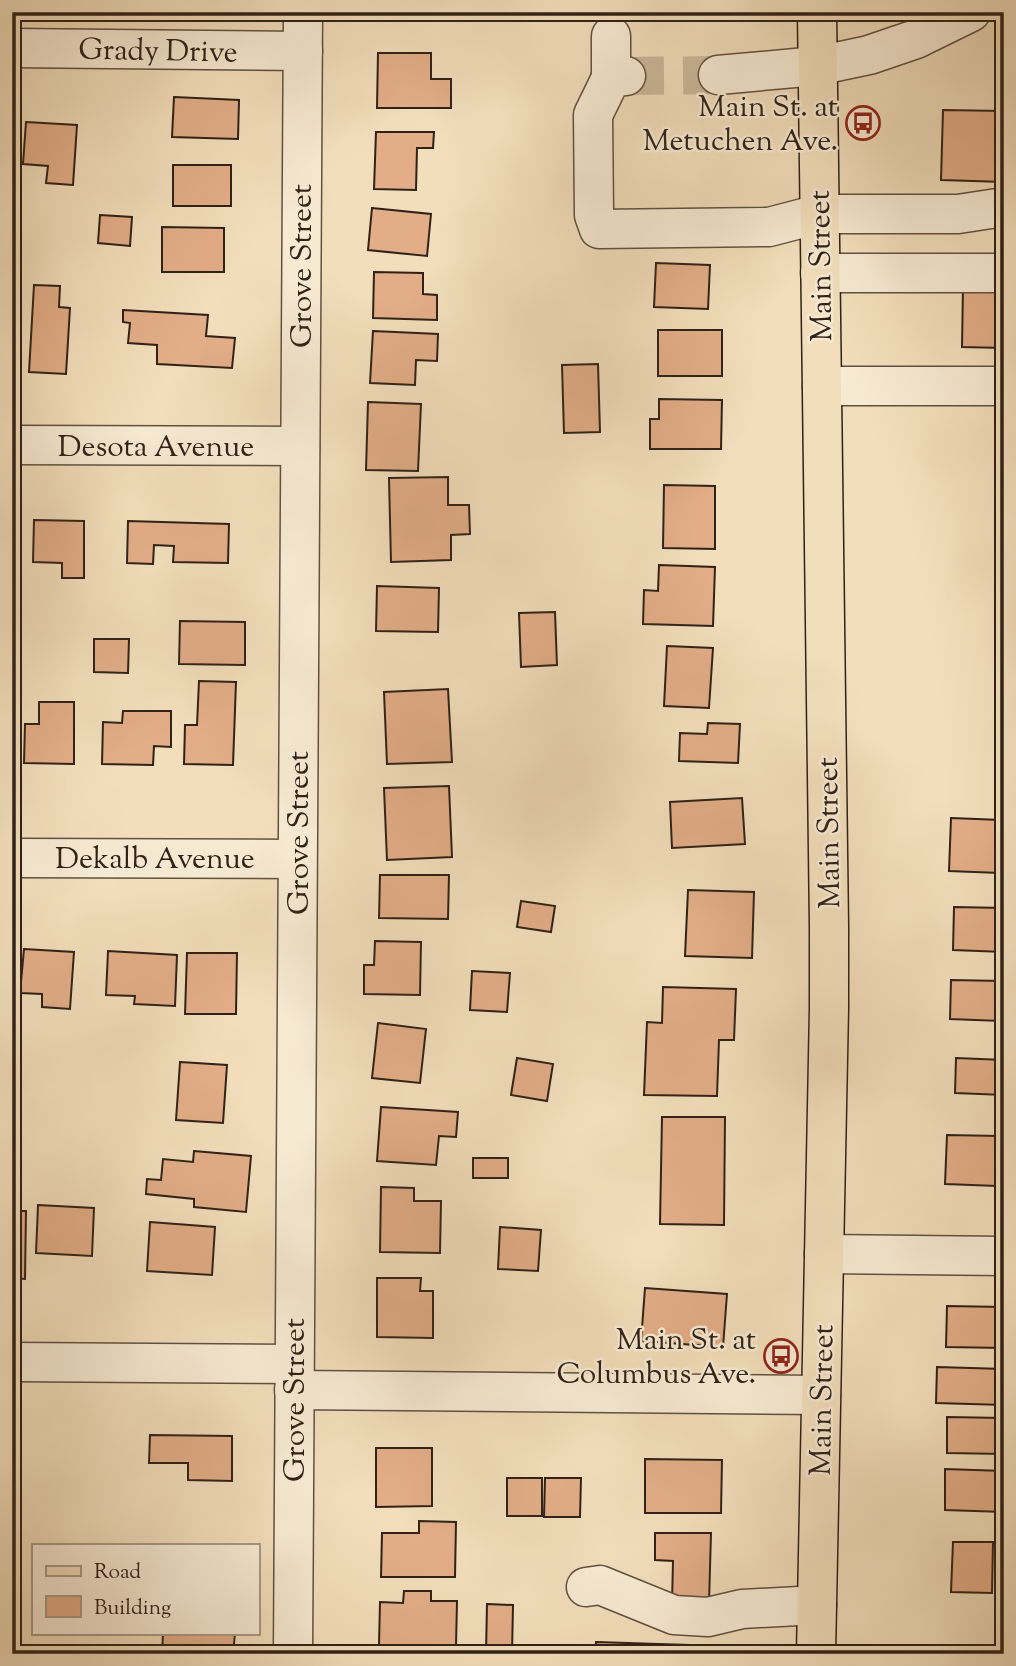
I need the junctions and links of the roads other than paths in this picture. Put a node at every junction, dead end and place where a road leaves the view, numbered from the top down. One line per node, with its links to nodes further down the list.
1 (303, 12): 6 (street, Grove Street)
2 (817, 12): 7 (main road, Main Street)
3 (971, 12): 7 (street)
4 (611, 36): 10 (street)
5 (12, 48): 6 (street, Grady Drive)
6 (303, 51): 16 (street, Grove Street)
7 (817, 66): 8 (street); 10 (main road, Main Street)
8 (718, 75)
9 (1004, 207): 10 (street)
10 (819, 214): 11 (main road, Main Street)
11 (820, 273): 12 (street); 13 (main road, Main Street)
12 (1004, 273)
13 (822, 386): 14 (street); 19 (main road, Main Street)
14 (1004, 386)
15 (12, 445): 16 (street, Desota Avenue)
16 (300, 446): 18 (street, Grove Street)
17 (12, 858): 18 (street, Dekalb Avenue)
18 (297, 859): 22 (street, Grove Street)
19 (824, 1254): 20 (street); 23 (main road, Main Street)
20 (1004, 1255)
21 (12, 1362): 22 (street)
22 (294, 1377): 23 (street); 26 (street, Grove Street)
23 (821, 1395): 25 (main road, Main Street)
24 (586, 1587): 25 (street)
25 (817, 1605): 27 (main road, Main Street)
26 (293, 1654)
27 (816, 1654)

